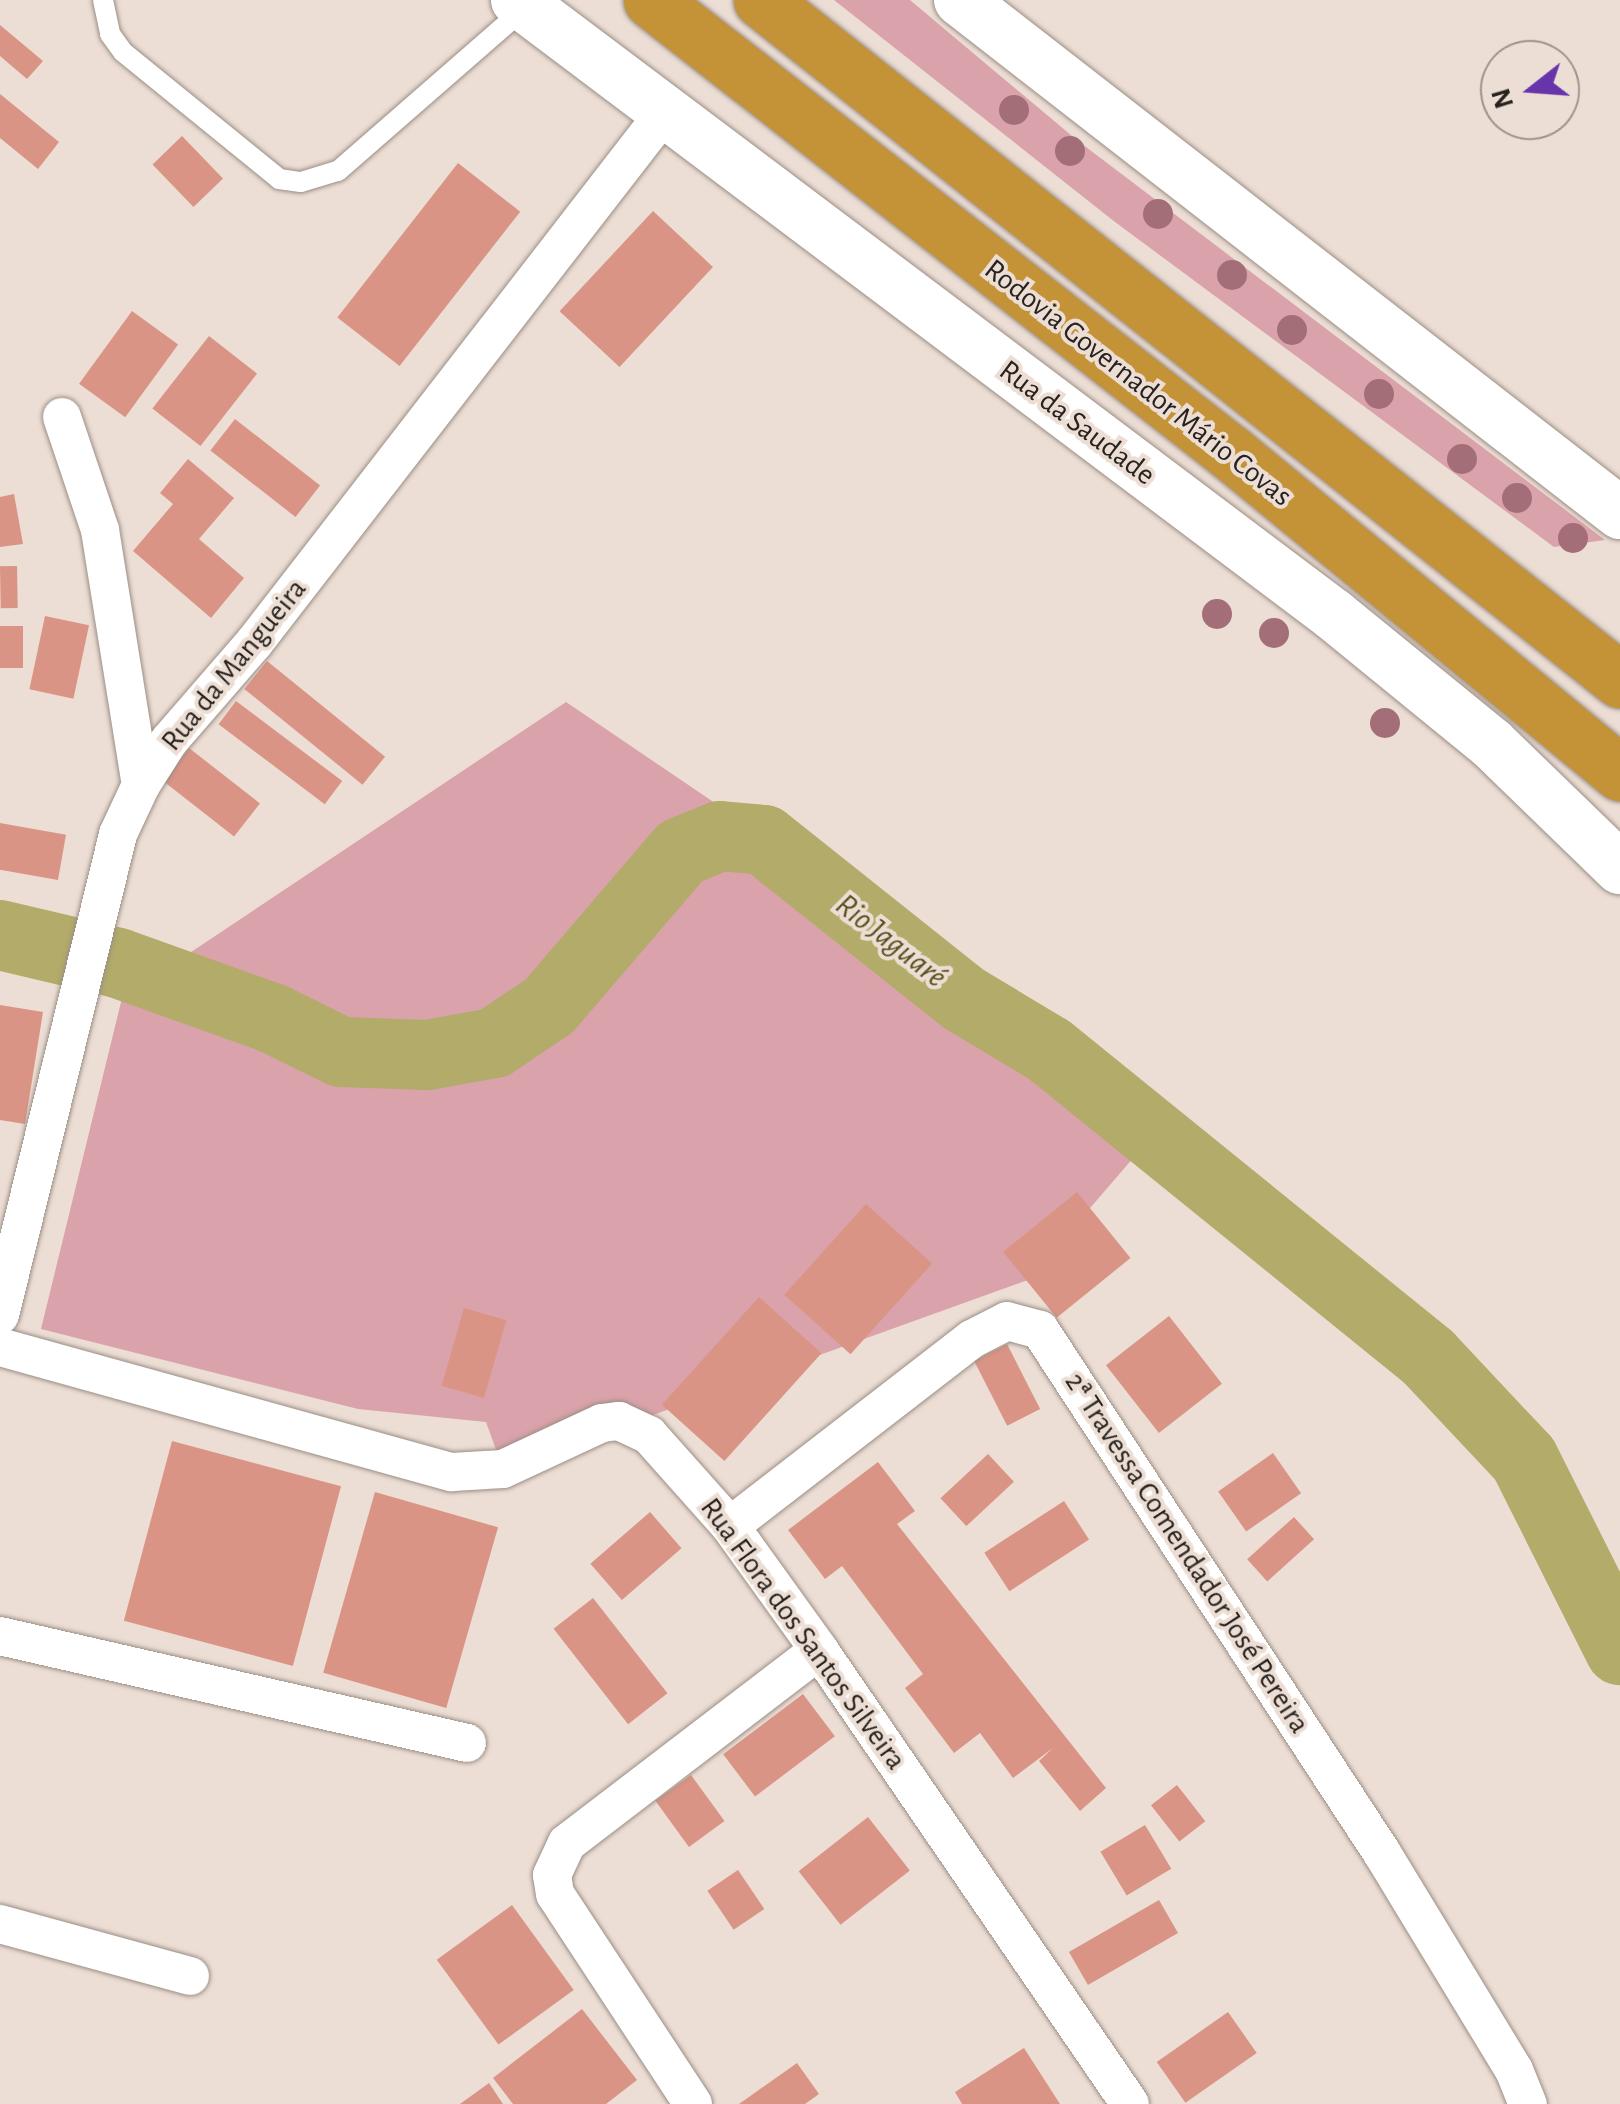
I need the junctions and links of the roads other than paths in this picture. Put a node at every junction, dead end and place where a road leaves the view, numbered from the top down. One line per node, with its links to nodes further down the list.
1 (103, 0): 5 (lane)
2 (650, 0): 10 (highway, Rodovia Governador Mário Covas)
3 (761, 0): 9 (highway)
4 (960, 0): 8 (street)
5 (521, 4): 6 (street, Rua da Saudade)
6 (665, 112): 11 (street, Rua da Mangueira); 12 (street, Rua da Saudade)
7 (62, 417): 11 (street)
8 (1620, 512)
9 (1620, 680)
10 (1620, 773)
11 (141, 786): 13 (street, Rua da Mangueira)
12 (1620, 868)
13 (0, 1315)
14 (0, 1347): 15 (street, Rua Flora dos Santos Silveira)
15 (730, 1526): 17 (street, Rua Flora dos Santos Silveira); 23 (street, 2ª Travessa Comendador José Pereira)
16 (0, 1636): 18 (street)
17 (819, 1650): 21 (street); 22 (street, Rua Flora dos Santos Silveira)
18 (467, 1742)
19 (0, 1924): 20 (street)
20 (190, 1976)
21 (694, 2104)
22 (1130, 2104)
23 (1528, 2104)

